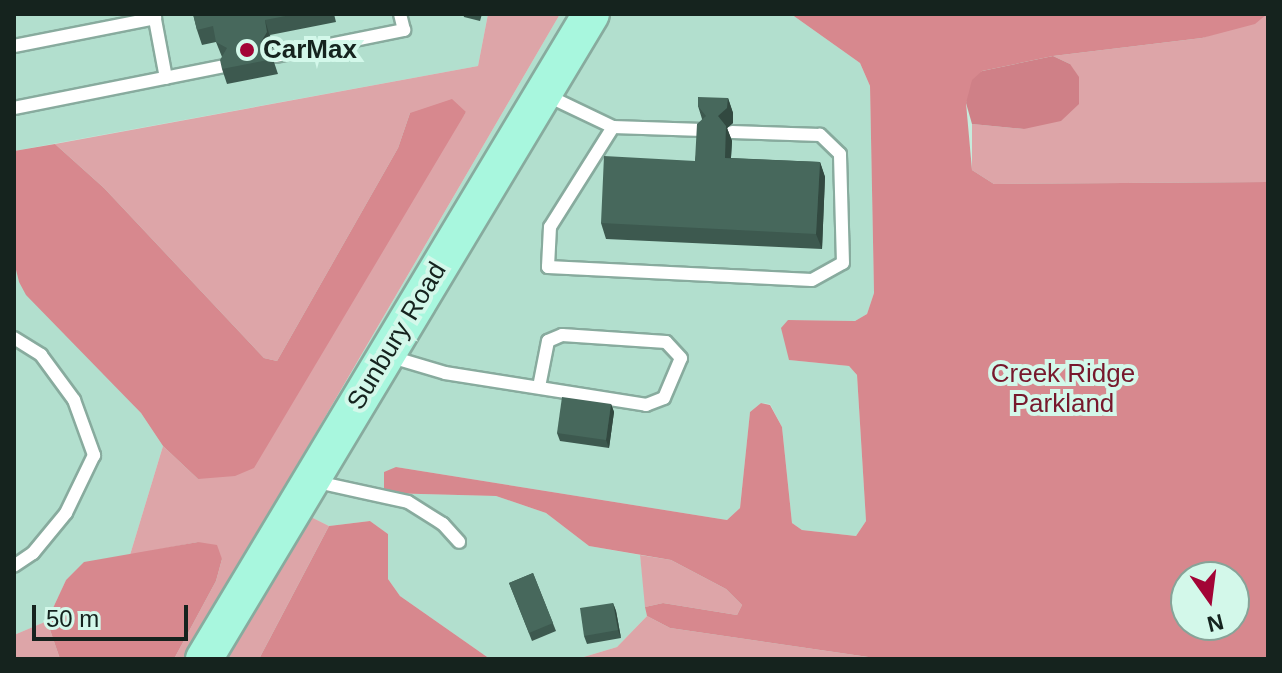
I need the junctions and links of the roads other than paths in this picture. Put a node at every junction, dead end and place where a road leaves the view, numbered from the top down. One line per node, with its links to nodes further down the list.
1 (400, 14): 5 (lane)
2 (591, 14): 8 (main road, Sunbury Road)
3 (155, 16): 4 (lane); 7 (lane)
4 (14, 46)
5 (275, 56)
6 (224, 66): 7 (lane)
7 (166, 78): 9 (lane)
8 (546, 95): 10 (lane); 14 (main road, Sunbury Road)
9 (14, 108)
10 (613, 127): 11 (lane); 12 (lane)
11 (703, 130)
12 (732, 132)
13 (14, 338): 18 (lane)
14 (385, 355): 15 (lane); 16 (main road, Sunbury Road)
15 (539, 387): 15 (lane)
16 (310, 480): 17 (lane); 19 (main road, Sunbury Road)
17 (459, 542)
18 (14, 566)
19 (204, 659)

